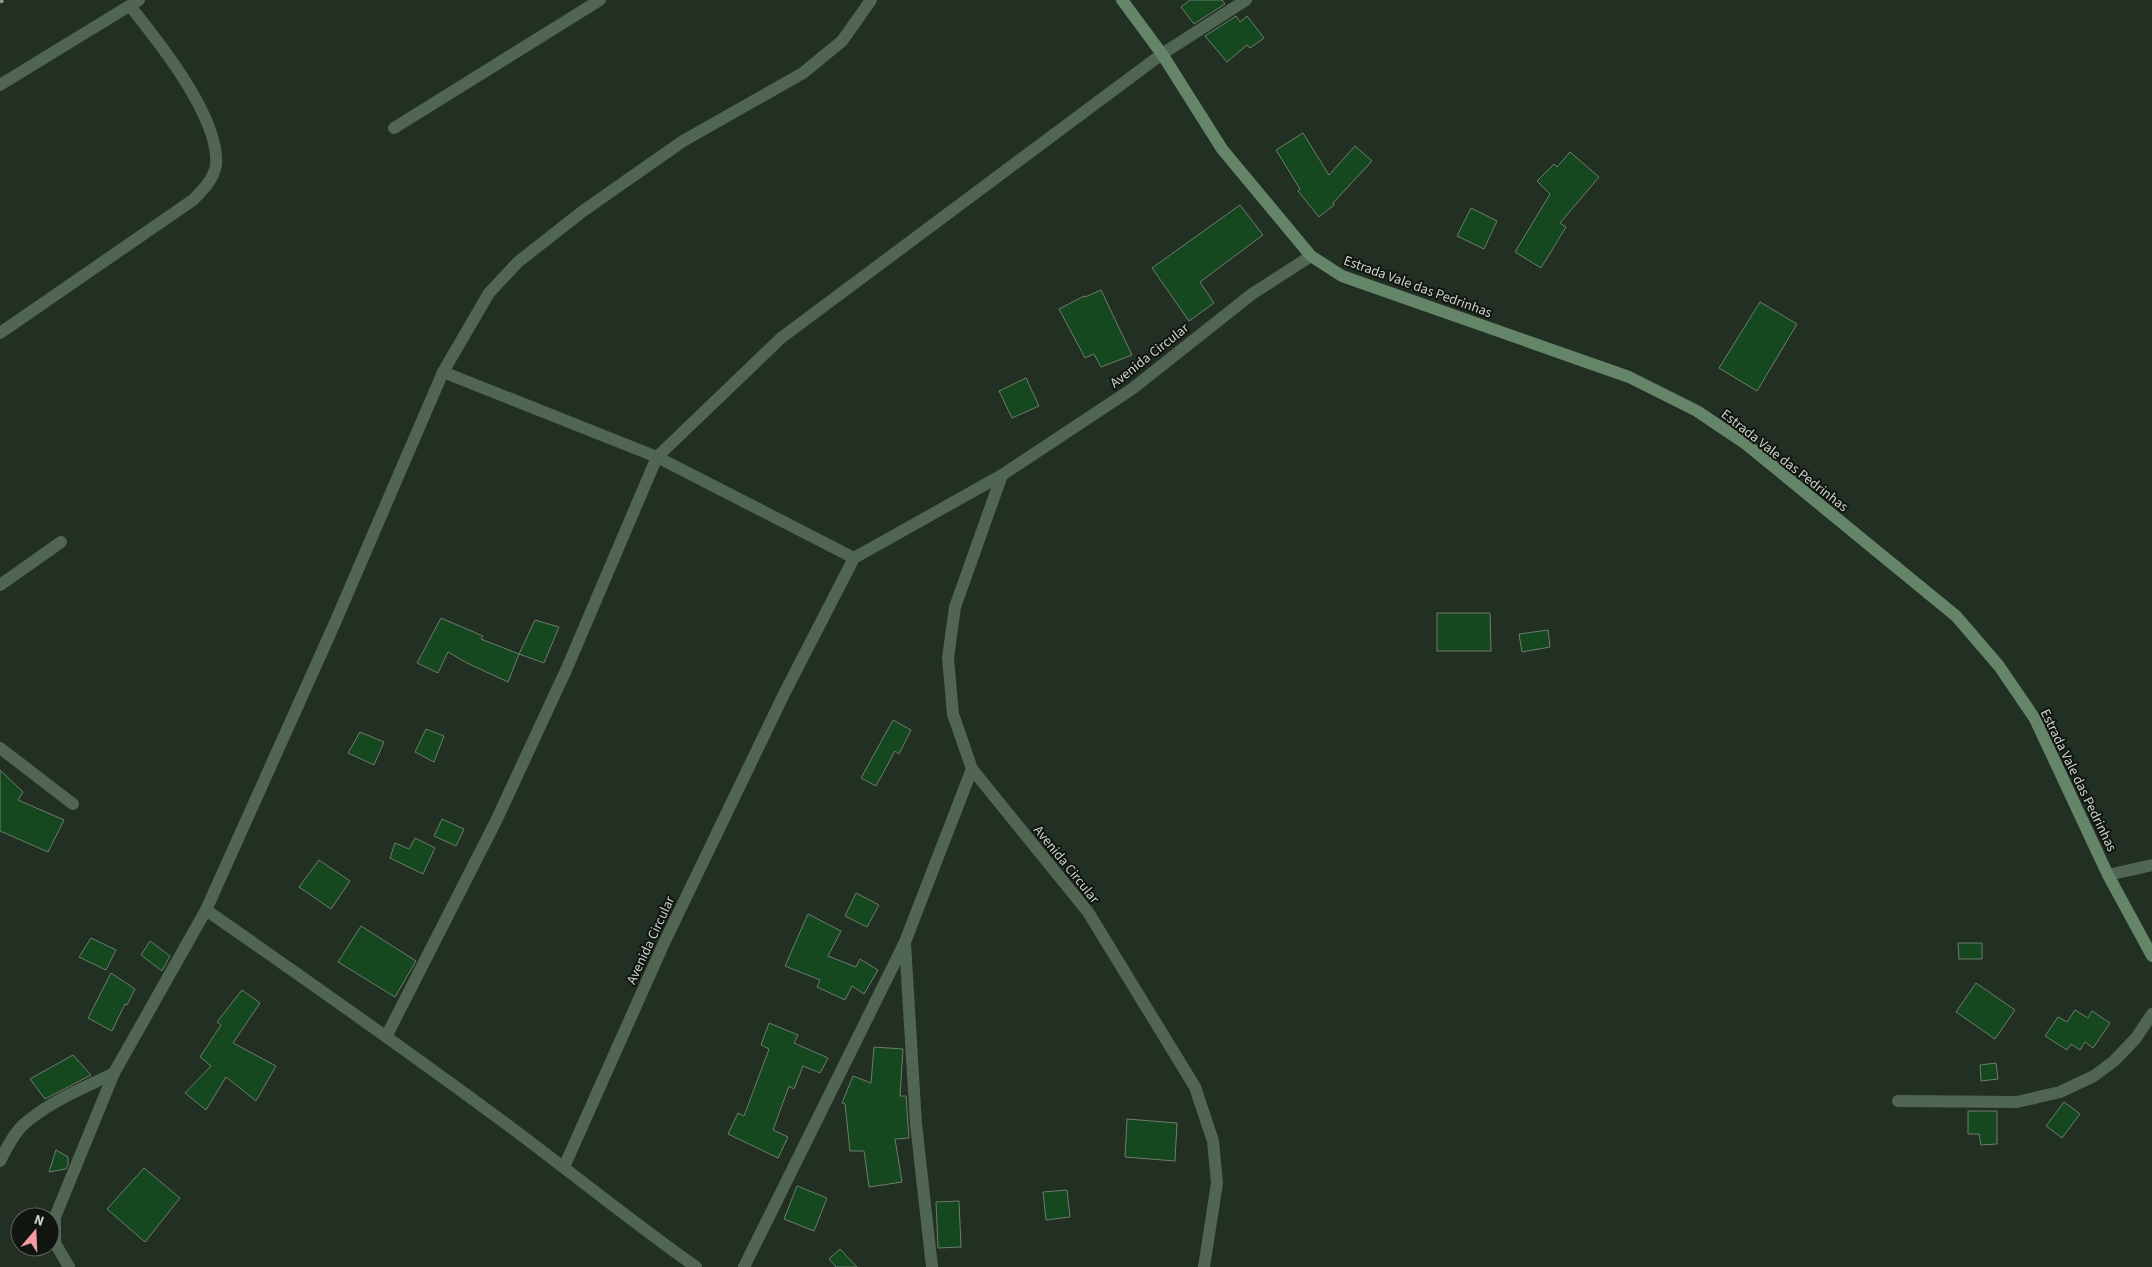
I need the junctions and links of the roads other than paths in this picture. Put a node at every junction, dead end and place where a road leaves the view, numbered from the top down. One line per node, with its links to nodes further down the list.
1 (600, 0): 8 (street)
2 (872, 0): 11 (street)
3 (1122, 0): 6 (main road, Estrada Vale das Pedrinhas)
4 (1246, 0): 6 (street)
5 (135, 3): 7 (street); 10 (street)
6 (1162, 54): 9 (main road, Estrada Vale das Pedrinhas); 12 (street)
7 (0, 85)
8 (394, 128)
9 (1311, 256): 13 (street, Avenida Circular); 21 (main road, Estrada Vale das Pedrinhas)
10 (0, 333)
11 (443, 372): 12 (street); 22 (street)
12 (657, 457): 15 (street); 26 (street)
13 (1002, 475): 15 (street, Avenida Circular); 18 (street, Avenida Circular)
14 (61, 542): 16 (street)
15 (854, 558): 30 (street, Avenida Circular)
16 (0, 586)
17 (0, 748): 19 (street)
18 (972, 769): 23 (street); 35 (street, Avenida Circular)
19 (73, 804)
20 (2152, 865): 21 (street)
21 (2108, 875): 24 (main road, Estrada Vale das Pedrinhas)
22 (206, 910): 26 (street); 27 (street)
23 (905, 942): 33 (street); 34 (street)
24 (2152, 956)
25 (2152, 1014): 28 (street)
26 (387, 1035): 30 (street)
27 (114, 1073): 29 (street); 31 (street)
28 (1898, 1101)
29 (0, 1161)
30 (564, 1167): 32 (street)
31 (69, 1267)
32 (696, 1267)
33 (744, 1267)
34 (932, 1267)
35 (1204, 1267)

